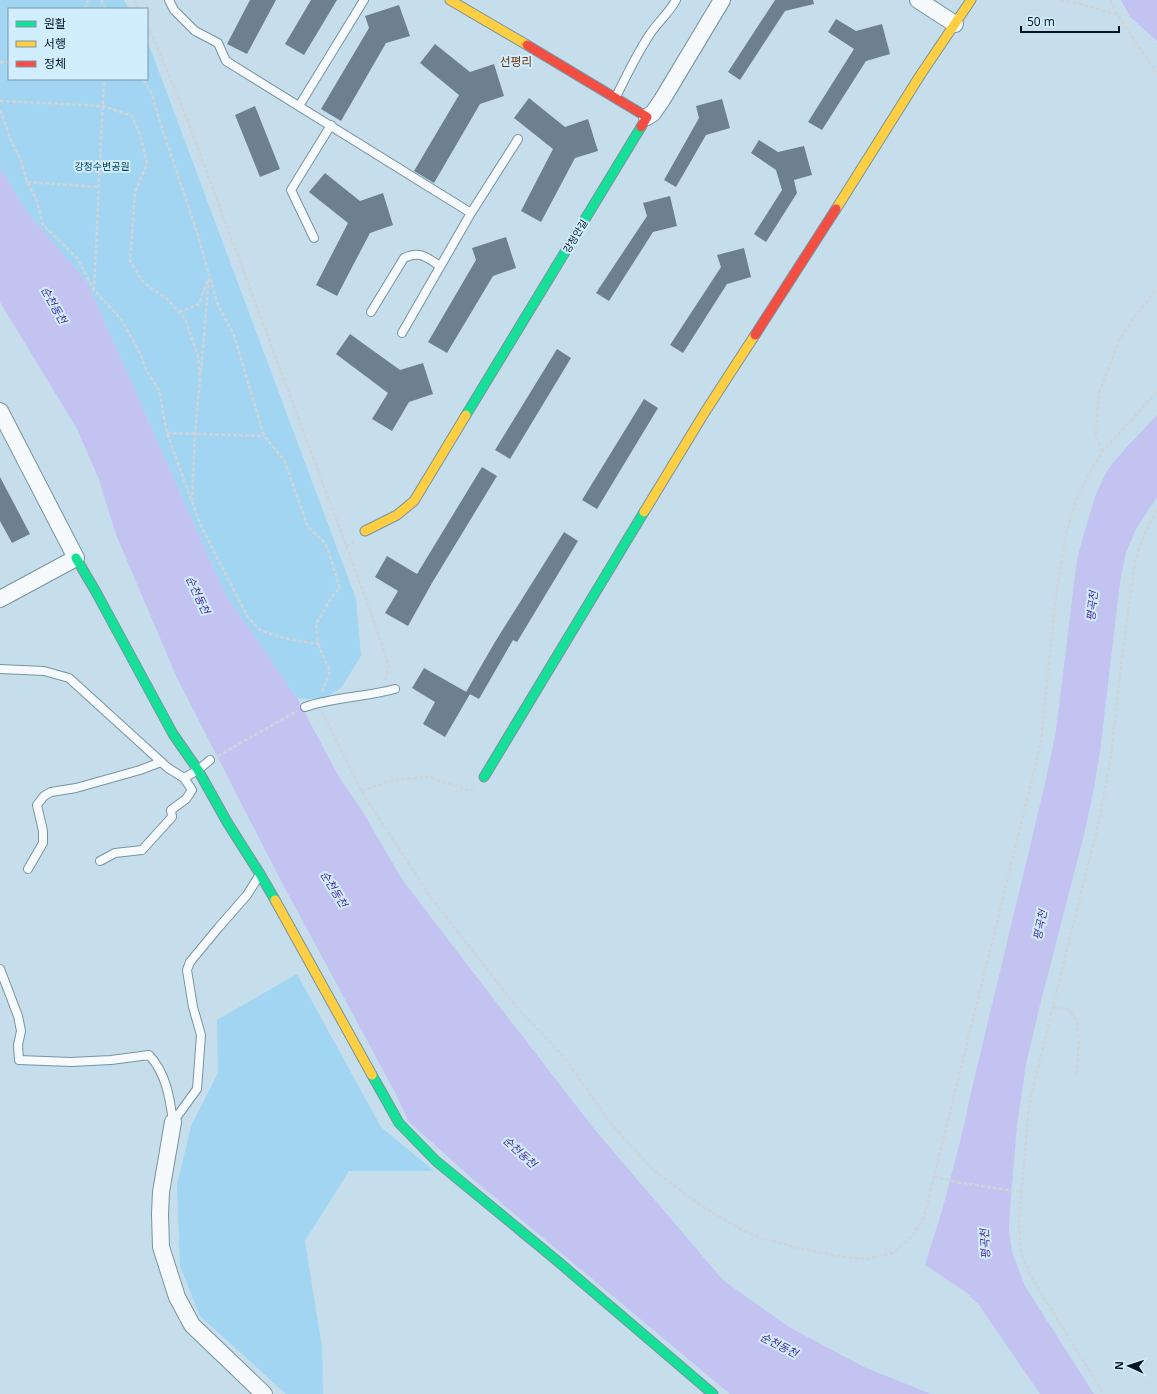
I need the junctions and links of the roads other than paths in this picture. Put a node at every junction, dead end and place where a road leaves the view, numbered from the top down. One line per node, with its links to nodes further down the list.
1 (170, 0): 10 (lane)
2 (364, 0): 10 (lane)
3 (450, 0): 9 (street)
4 (676, 0): 9 (lane)
5 (722, 0): 11 (street)
6 (918, 0): 8 (street)
7 (971, 0): 8 (street)
8 (955, 24): 29 (street)
9 (615, 98): 11 (street)
10 (299, 106): 12 (lane)
11 (647, 117): 20 (street, 강청안길)
12 (330, 126): 14 (lane); 15 (lane)
13 (518, 139): 14 (lane)
14 (471, 213): 16 (lane)
15 (314, 238)
16 (440, 266): 17 (lane); 18 (lane)
17 (371, 312)
18 (402, 333)
19 (2, 421): 21 (street)
20 (365, 530)
21 (76, 558): 22 (street); 28 (street)
22 (0, 599)
23 (0, 669): 27 (lane)
24 (395, 690): 25 (lane)
25 (305, 707)
26 (210, 760): 28 (lane)
27 (161, 762): 30 (lane); 32 (lane)
28 (198, 770): 30 (lane); 33 (street)
29 (484, 777)
30 (184, 778): 31 (lane)
31 (100, 861)
32 (28, 868)
33 (260, 874): 35 (lane); 37 (street)
34 (0, 969): 35 (lane)
35 (173, 1122): 36 (street)
36 (264, 1394)
37 (713, 1394)

